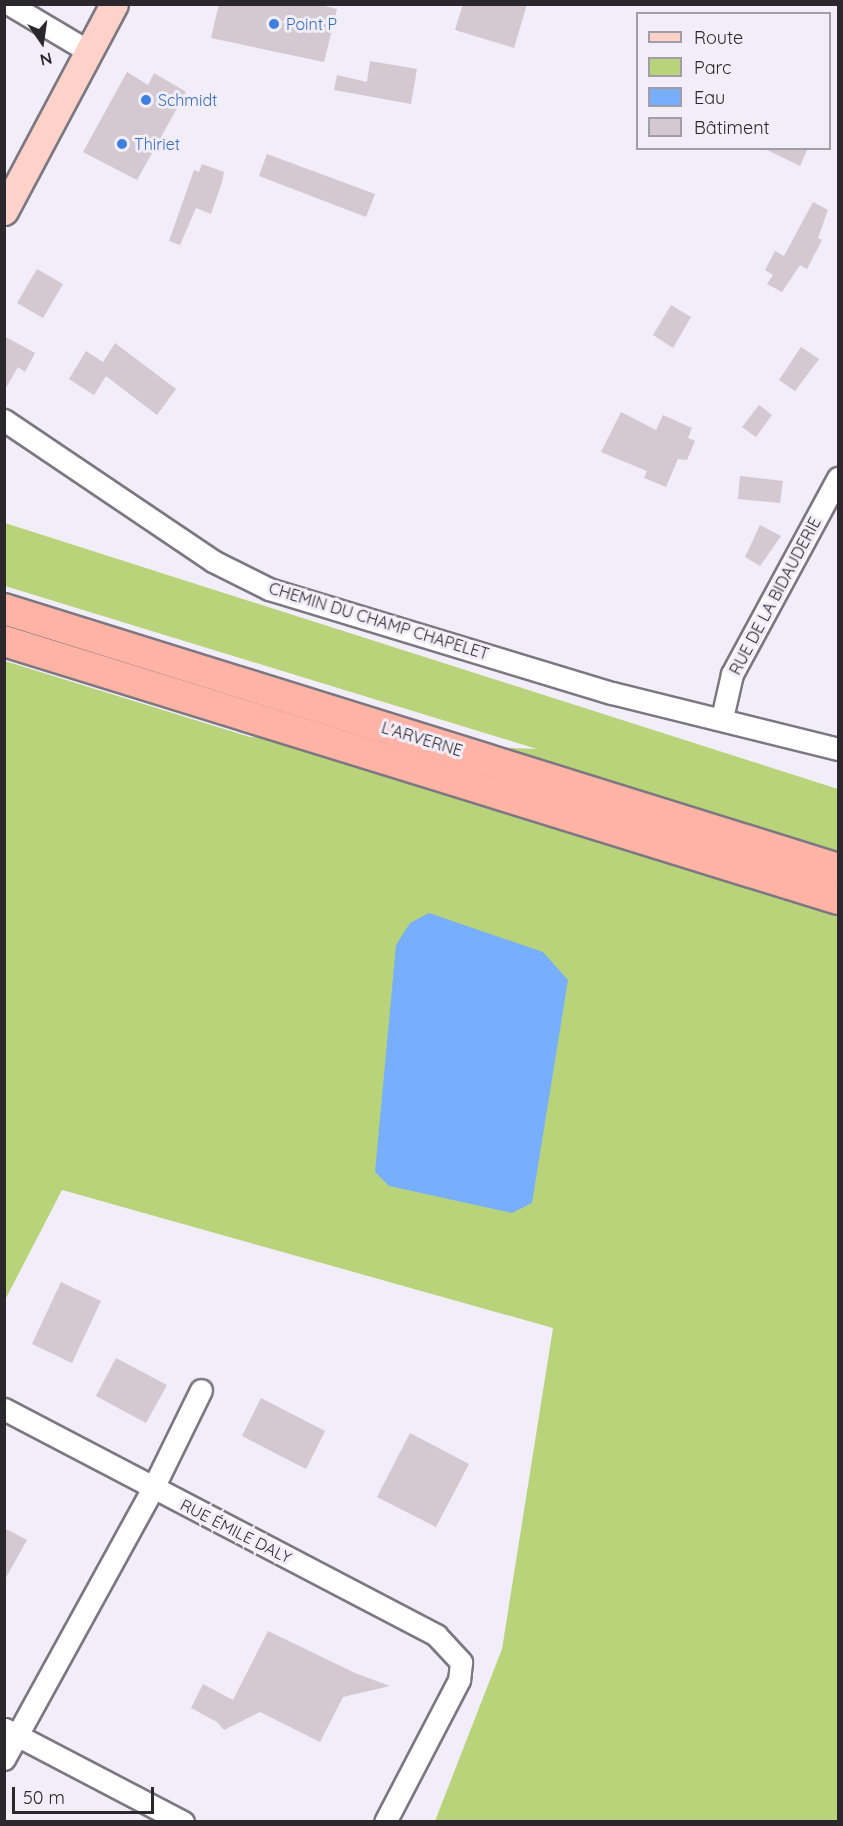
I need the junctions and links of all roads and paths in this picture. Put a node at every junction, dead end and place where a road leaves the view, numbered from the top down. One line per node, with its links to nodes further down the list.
1 (9, 4): 3 (street)
2 (114, 4): 3 (main road)
3 (90, 52): 4 (main road)
4 (4, 211)
5 (4, 420): 9 (street, CHEMIN DU CHAMP CHAPELET)
6 (838, 478): 9 (street, RUE DE LA BIDAUDERIE)
7 (4, 609): 11 (highway, L'ARVERNE)
8 (4, 641): 12 (highway, L'ARVERNE)
9 (722, 718): 10 (street, CHEMIN DU CHAMP CHAPELET)
10 (838, 749)
11 (838, 869)
12 (838, 899)
13 (201, 1390): 15 (street)
14 (4, 1409): 15 (street, RUE ÉMILE DALY)
15 (153, 1488): 16 (street); 19 (street, RUE ÉMILE DALY)
16 (10, 1732): 17 (street); 18 (street)
17 (4, 1759)
18 (183, 1821)
19 (385, 1821)

